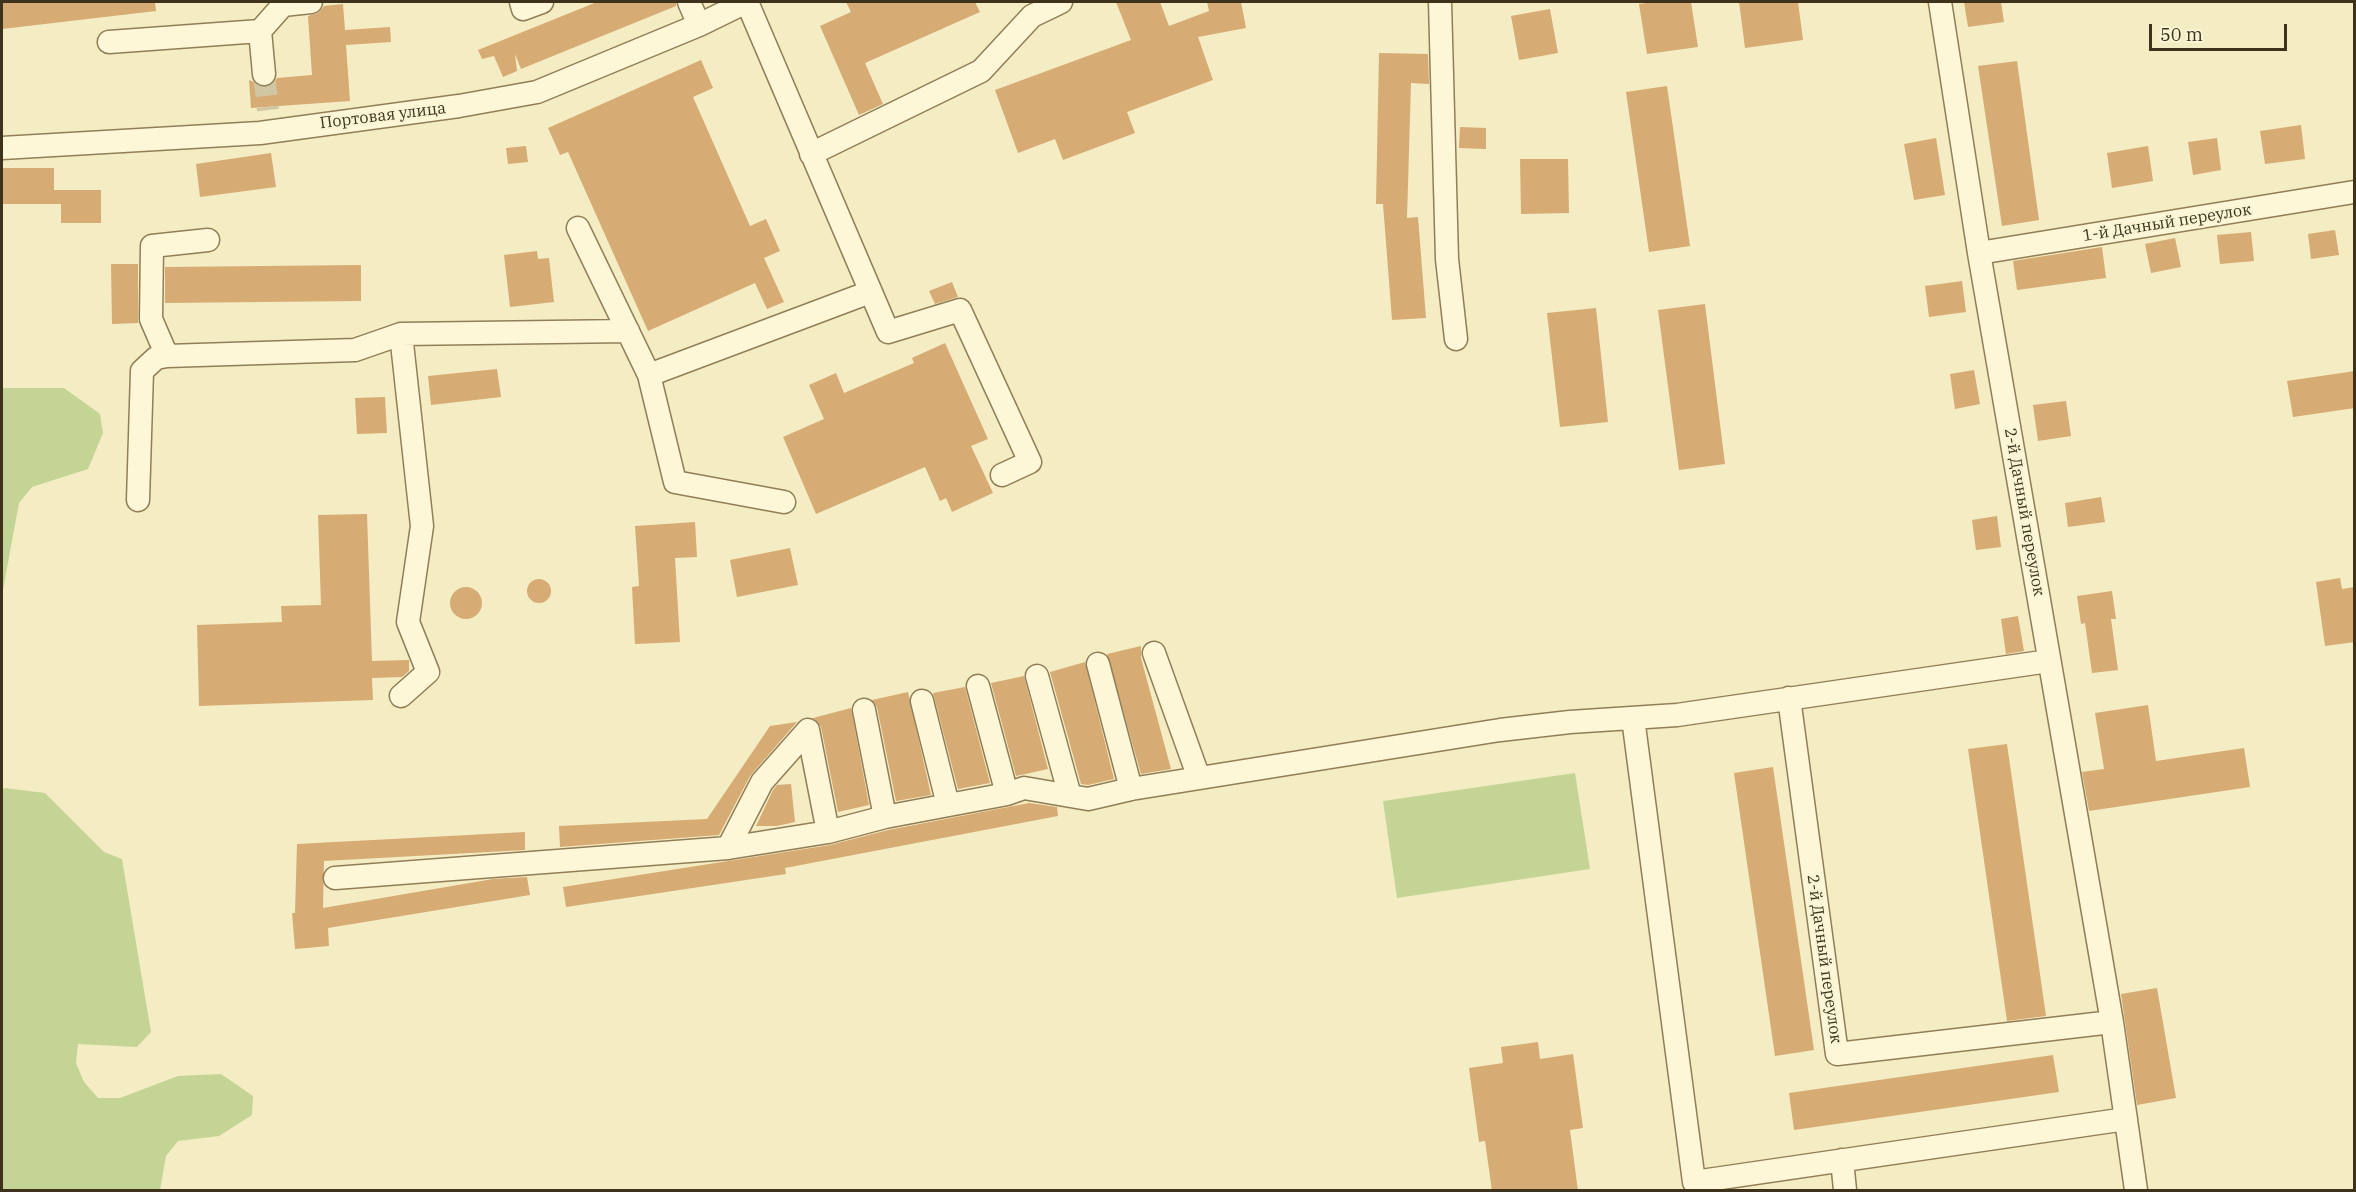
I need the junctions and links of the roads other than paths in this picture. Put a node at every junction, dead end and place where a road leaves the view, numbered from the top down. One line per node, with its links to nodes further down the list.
1 (311, 2): 10 (street)
2 (521, 2): 3 (street)
3 (542, 2)
4 (688, 2): 9 (street)
5 (746, 2): 9 (street, Портовая улица); 14 (street)
6 (1061, 2): 14 (street)
7 (1440, 2): 22 (street)
8 (1940, 2): 18 (street, 2-й Дачный переулок)
9 (699, 25): 13 (street, Портовая улица)
10 (260, 31): 11 (street); 12 (street)
11 (109, 42)
12 (264, 74)
13 (2, 148)
14 (811, 154): 19 (street)
15 (2355, 192): 18 (street, 1-й Дачный переулок)
16 (578, 228): 20 (street)
17 (208, 240): 23 (street)
18 (1979, 253): 29 (street, 2-й Дачный переулок)
19 (870, 292): 24 (street); 25 (street)
20 (628, 331): 21 (street); 24 (street)
21 (401, 334): 23 (street); 33 (street)
22 (1456, 339)
23 (167, 356): 26 (street)
24 (649, 375): 27 (street)
25 (1002, 475)
26 (138, 500)
27 (784, 502)
28 (1154, 653): 38 (street)
29 (2049, 661): 34 (street); 47 (street, 2-й Дачный переулок)
30 (1098, 663): 39 (street)
31 (1037, 676): 41 (street)
32 (978, 686): 40 (street)
33 (401, 696)
34 (1789, 698): 37 (street); 47 (street, 2-й Дачный переулок)
35 (922, 701): 42 (street)
36 (864, 710): 43 (street)
37 (1633, 718): 38 (street); 49 (street)
38 (1199, 778): 39 (street)
39 (1131, 789): 41 (street)
40 (1007, 794): 41 (street); 42 (street)
41 (1070, 796)
42 (948, 805): 43 (street)
43 (885, 817): 44 (street)
44 (828, 832): 45 (street); 45 (street)
45 (728, 848): 46 (street)
46 (334, 878)
47 (2112, 1022): 48 (street, 2-й Дачный переулок)
48 (2126, 1119): 49 (street); 51 (street, 2-й Дачный переулок)
49 (1842, 1160): 50 (street)
50 (1845, 1191)
51 (2136, 1191)

